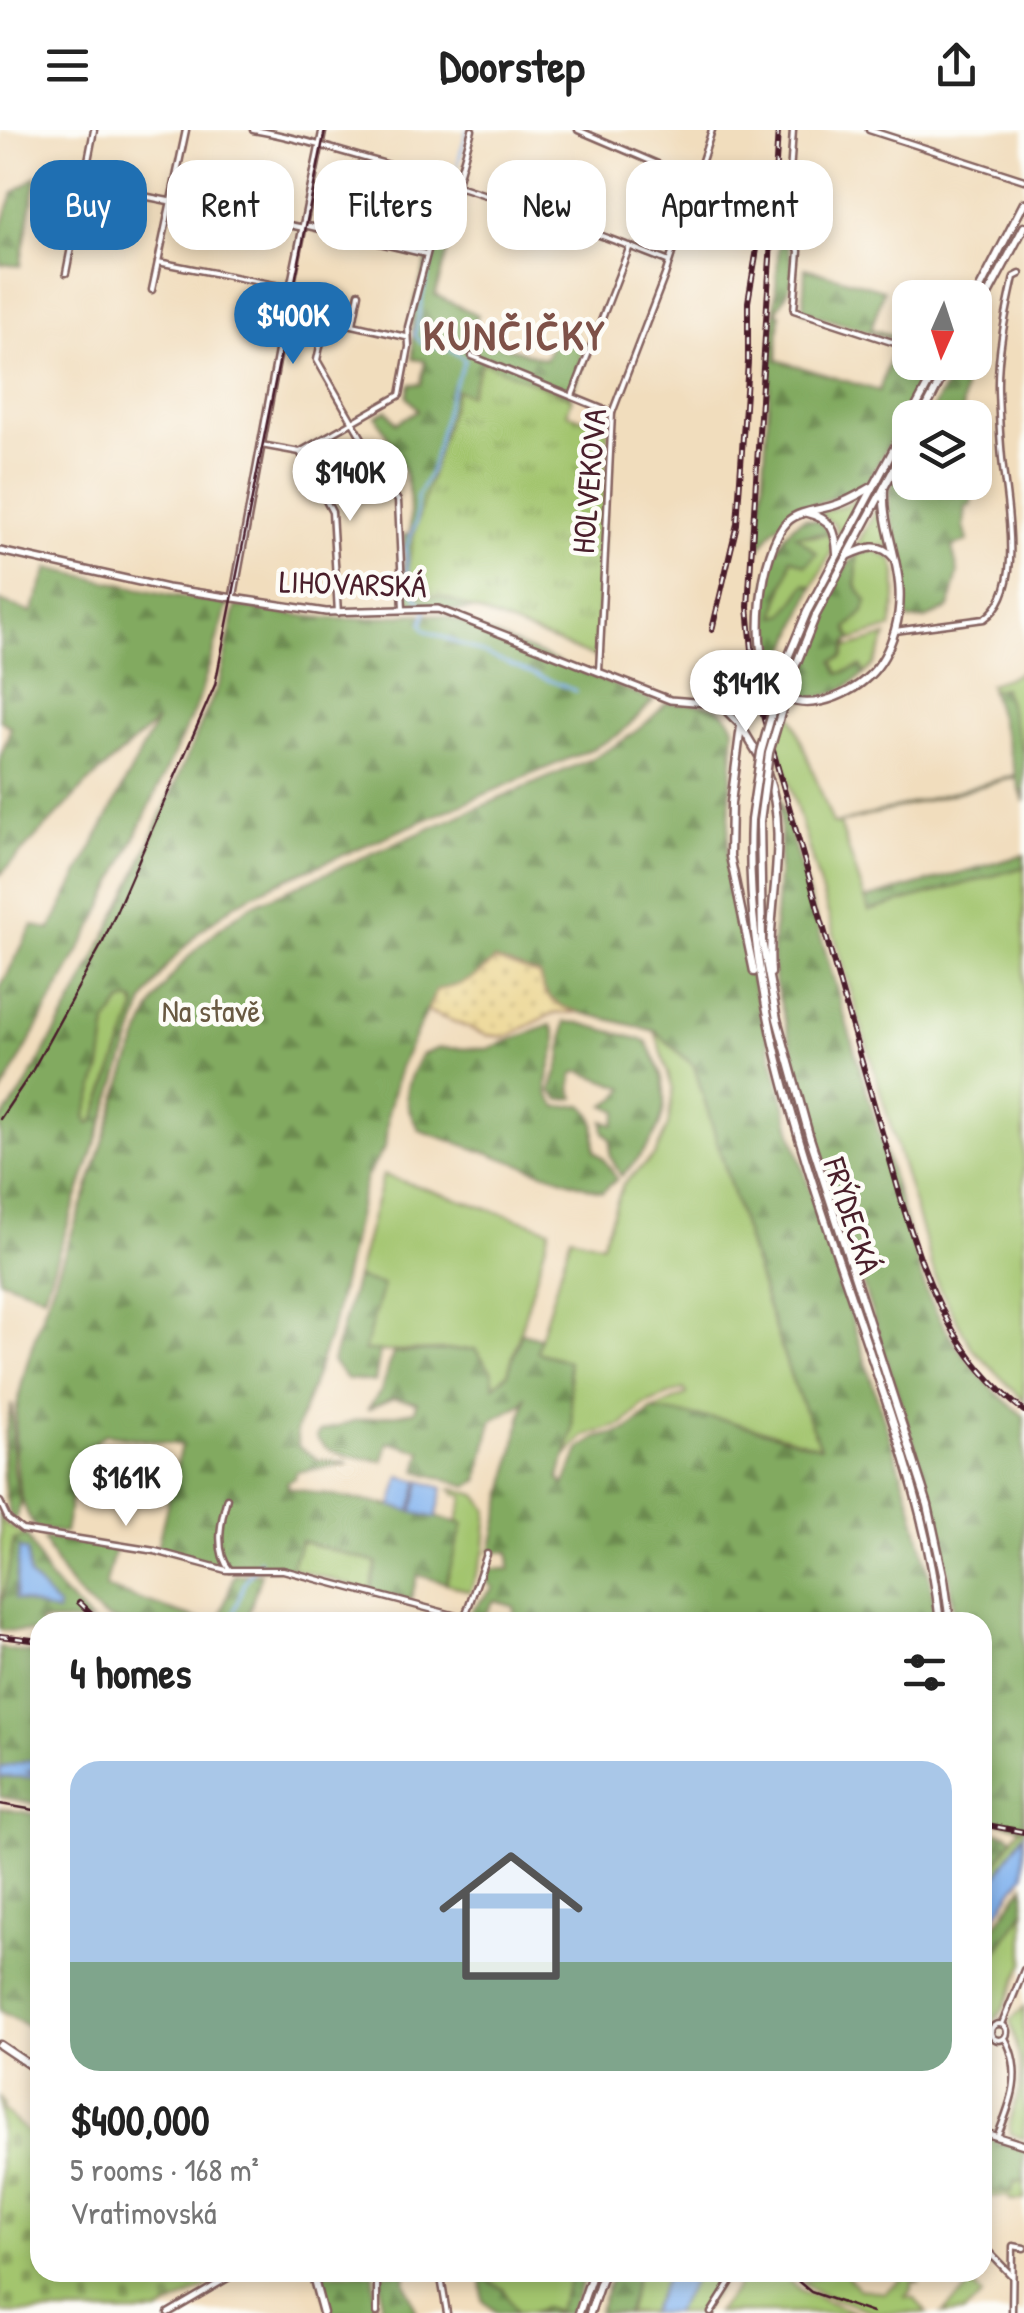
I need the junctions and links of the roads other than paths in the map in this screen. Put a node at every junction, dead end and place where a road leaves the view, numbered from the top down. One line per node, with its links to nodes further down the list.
1 (94, 130): 11 (street)
2 (186, 130): 12 (street)
3 (253, 130): 10 (street)
4 (324, 130): 10 (street)
5 (472, 130): 14 (street)
6 (578, 130): 15 (street)
7 (712, 130): 16 (street, HOLVEKOVA)
8 (793, 130): 44 (street)
9 (873, 131): 17 (street)
10 (321, 144): 13 (street); 22 (street)
11 (88, 160)
12 (180, 160)
13 (375, 160)
14 (461, 160)
15 (648, 160)
16 (702, 160)
17 (1024, 180)
18 (467, 188): 24 (street)
19 (1024, 202): 35 (main road)
20 (167, 220): 32 (street)
21 (294, 225): 22 (street)
22 (304, 227): 30 (street); 37 (street)
23 (1024, 227): 36 (main road)
24 (626, 244)
25 (70, 250): 33 (street)
26 (427, 250): 30 (street)
27 (628, 250): 47 (street)
28 (640, 250): 31 (street)
29 (672, 250): 31 (street, HOLVEKOVA)
30 (426, 254): 43 (street)
31 (668, 261): 48 (street, HOLVEKOVA)
32 (158, 262): 37 (street); 38 (street)
33 (66, 272)
34 (1020, 274): 63 (street)
35 (984, 280)
36 (992, 286)
37 (290, 288): 40 (street)
38 (152, 290)
39 (360, 293): 42 (street)
40 (286, 310): 41 (street); 50 (street)
41 (326, 319): 42 (street); 49 (street)
42 (354, 324): 43 (street)
43 (406, 337): 49 (street)
44 (892, 343)
45 (472, 356): 47 (street)
46 (930, 380): 53 (main road)
47 (572, 396): 48 (street)
48 (612, 413): 64 (street, HOLVEKOVA)
49 (353, 423): 51 (street); 61 (street)
50 (261, 445): 51 (street); 60 (street)
51 (300, 452): 62 (street)
52 (892, 473): 54 (main road)
53 (872, 487): 55 (main road); 57 (main road, FRÝDECKÁ)
54 (884, 488): 58 (main road, FRÝDECKÁ); 59 (main road)
55 (806, 513): 57 (main road); 63 (main road)
56 (0, 550): 60 (street, LIHOVARSKÁ)
57 (837, 554): 67 (main road, FRÝDECKÁ, bridge)
58 (846, 557): 59 (main road); 66 (main road, FRÝDECKÁ, bridge)
59 (899, 567): 63 (main road)
60 (233, 598): 62 (street, LIHOVARSKÁ)
61 (402, 609): 62 (street, LIHOVARSKÁ); 64 (street, LIHOVARSKÁ)
62 (338, 613)
63 (895, 631)
64 (599, 671): 65 (street, LIHOVARSKÁ)
65 (741, 726): 66 (main road); 67 (main road)
66 (776, 1019): 75 (main road, FRÝDECKÁ)
67 (768, 1024): 74 (main road, FRÝDECKÁ)
68 (228, 1498): 71 (street)
69 (0, 1502): 71 (street)
70 (487, 1554): 73 (street)
71 (231, 1570): 72 (street)
72 (435, 1612)
73 (466, 1612)
74 (939, 1612)
75 (949, 1612)
76 (1024, 1970): 77 (street)
77 (1002, 2024): 78 (street); 79 (street)
78 (992, 2035): 79 (street)
79 (1005, 2038): 83 (street)
80 (0, 2045): 81 (main road)
81 (30, 2065)
82 (992, 2135): 83 (street)
83 (998, 2137): 84 (street)
84 (1024, 2145)
85 (1024, 2248): 87 (street)
86 (992, 2255): 87 (street)
87 (1012, 2276): 102 (street)
88 (221, 2282): 95 (street)
89 (315, 2282): 96 (main road)
90 (377, 2282): 97 (street)
91 (442, 2282): 98 (street)
92 (590, 2282): 99 (main road)
93 (601, 2282): 100 (main road)
94 (731, 2282): 101 (street)
95 (168, 2313)
96 (323, 2313)
97 (377, 2313)
98 (448, 2313)
99 (580, 2313)
100 (590, 2313)
101 (711, 2313)
102 (1012, 2313)

